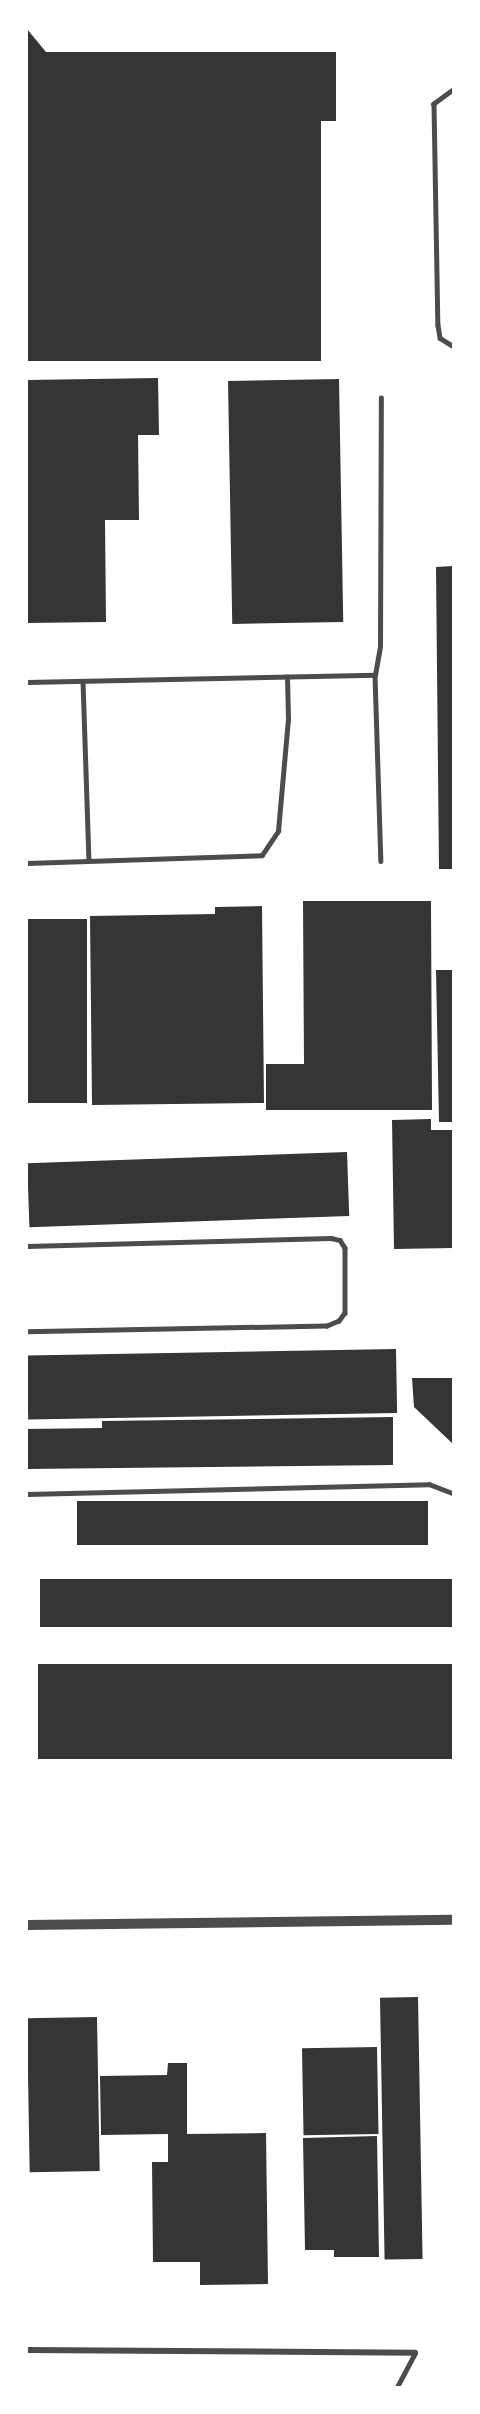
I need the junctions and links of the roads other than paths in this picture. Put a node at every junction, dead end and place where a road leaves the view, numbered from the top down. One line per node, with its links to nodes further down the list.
1 (453, 90): 2 (lane)
2 (453, 346)
3 (381, 398): 4 (lane)
4 (375, 675): 5 (lane); 9 (lane)
5 (287, 677): 6 (lane); 8 (lane)
6 (83, 681): 7 (lane); 8 (lane)
7 (27, 682)
8 (89, 861): 10 (lane)
9 (381, 861)
10 (27, 863)
11 (27, 1246): 12 (lane)
12 (27, 1332)
13 (453, 1493): 14 (lane)
14 (27, 1494)
15 (453, 1920): 16 (street)
16 (27, 1925)
17 (27, 2350): 18 (street)
18 (415, 2353): 19 (lane)
19 (397, 2387)

